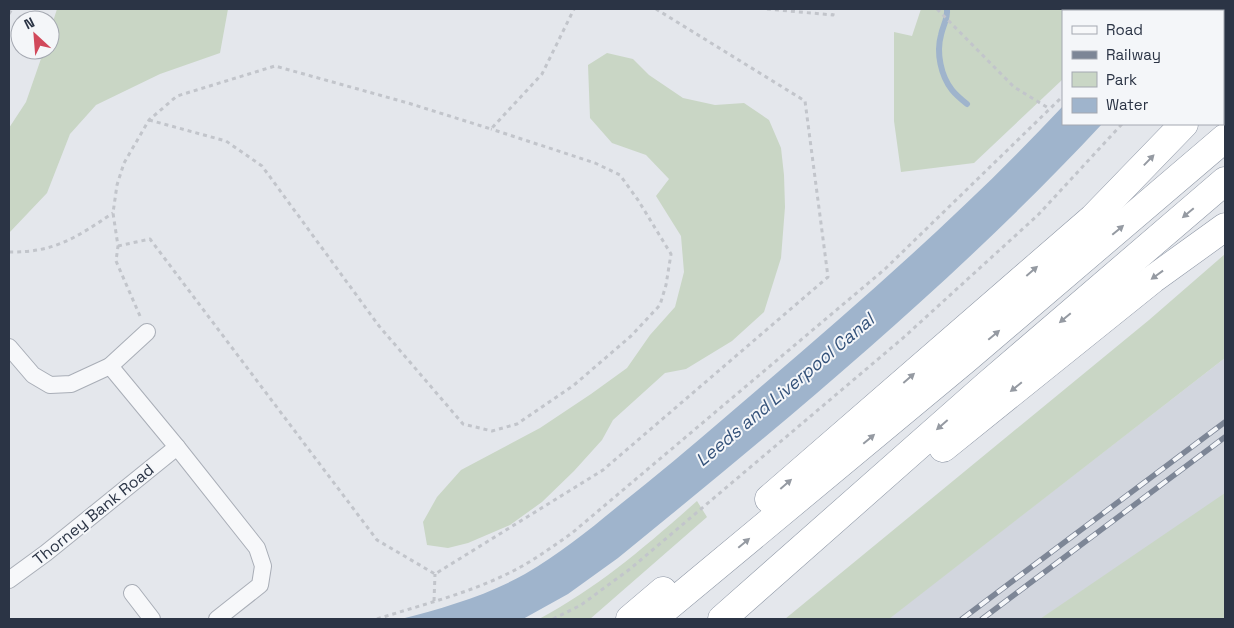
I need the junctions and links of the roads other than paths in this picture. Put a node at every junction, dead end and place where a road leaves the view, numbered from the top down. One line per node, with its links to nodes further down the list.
1 (1183, 125): 13 (highway, one-way to 1)
2 (1225, 138): 14 (highway, one-way to 2)
3 (1225, 181): 15 (highway, one-way to 15)
4 (1225, 227): 16 (highway, one-way to 16)
5 (147, 332): 7 (street)
6 (9, 347): 7 (street)
7 (110, 366): 8 (street)
8 (177, 447): 9 (street, Thorney Bank Road); 12 (street)
9 (9, 580)
10 (132, 593): 11 (street)
11 (152, 619)
12 (217, 619)
13 (630, 619)
14 (653, 619)
15 (722, 619)
16 (728, 619)

